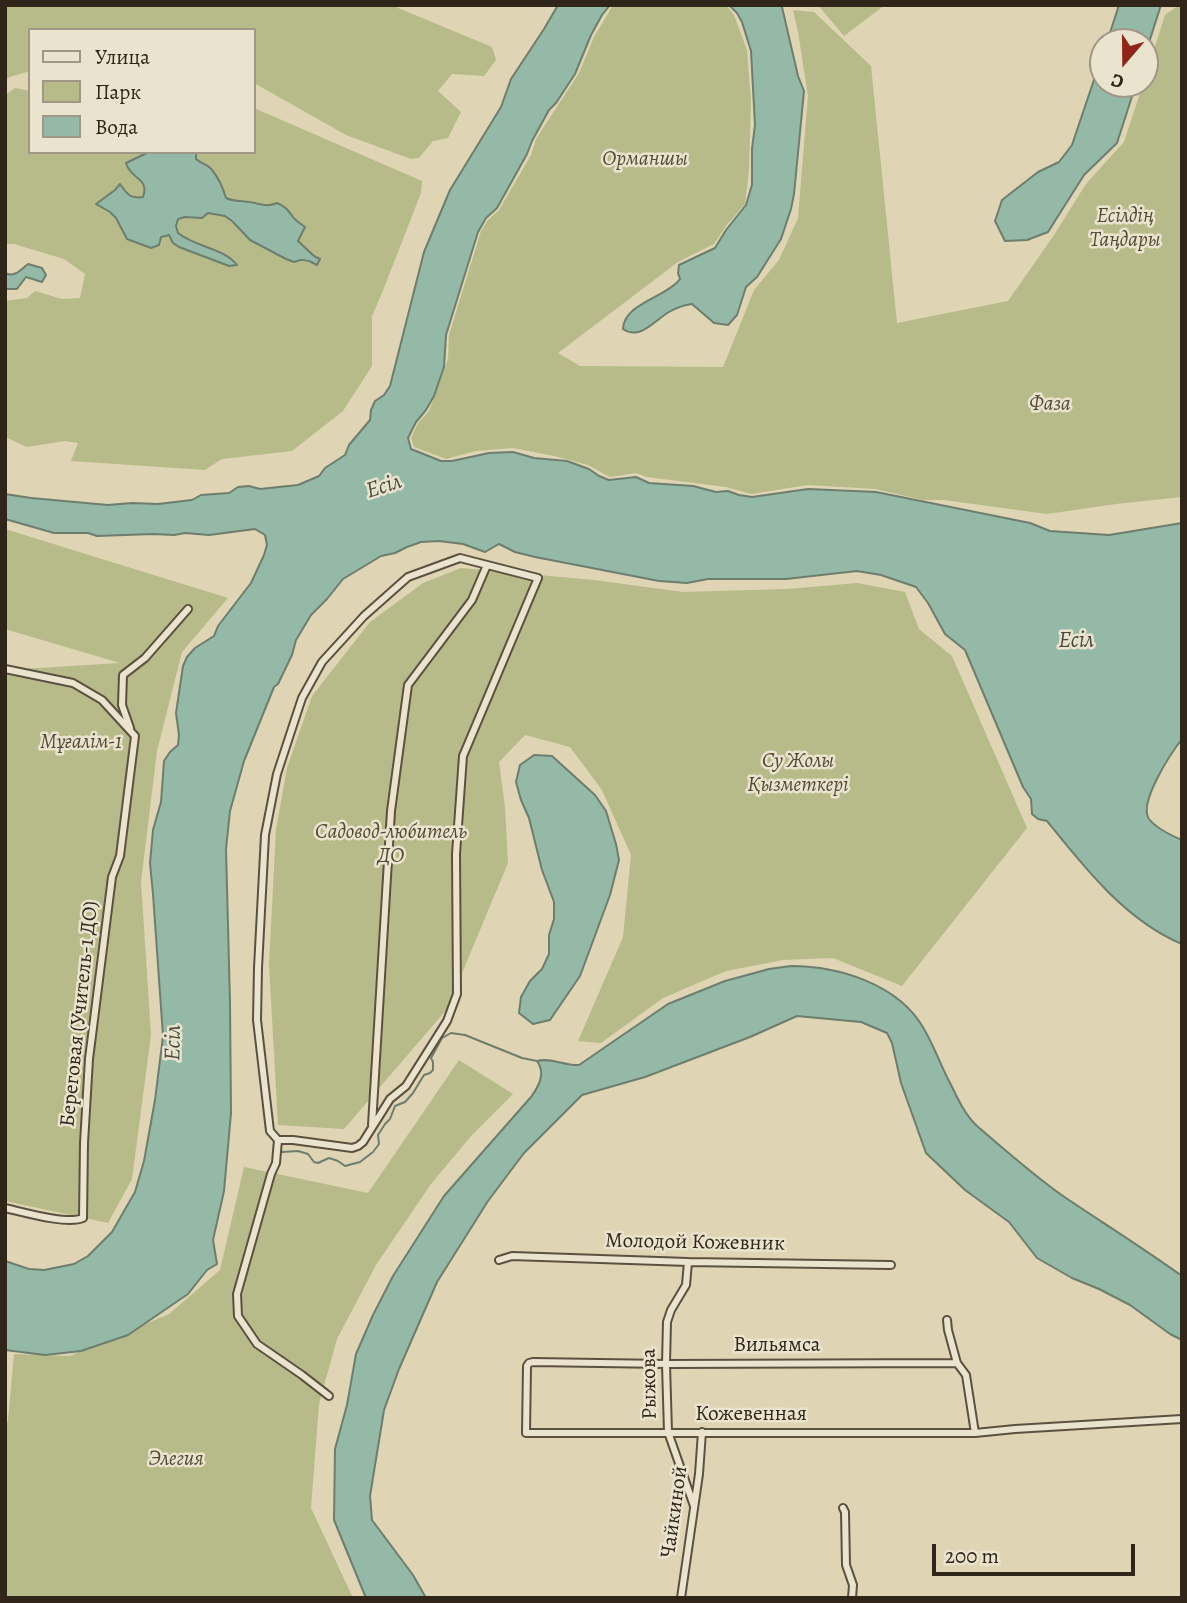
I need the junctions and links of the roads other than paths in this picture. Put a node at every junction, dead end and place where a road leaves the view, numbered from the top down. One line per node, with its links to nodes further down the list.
1 (487, 565): 5 (street); 5 (street); 6 (street)
2 (188, 609): 4 (street)
3 (5, 669): 4 (street)
4 (133, 735): 7 (street, Береговая (Учитель-1 ДО))
5 (372, 1127): 6 (street)
6 (278, 1140): 14 (street)
7 (5, 1208)
8 (499, 1260): 9 (street, Молодой Кожевник)
9 (688, 1262): 10 (street, Молодой Кожевник); 13 (street, Рыжова)
10 (891, 1265)
11 (947, 1320): 12 (street)
12 (957, 1363): 13 (street, Вильямса); 19 (street)
13 (666, 1364): 16 (street, Рыжова); 18 (street, Вильямса)
14 (329, 1396)
15 (1182, 1419): 19 (street, Кожевенная)
16 (668, 1432): 17 (street, Кожевенная); 18 (street, Кожевенная); 20 (street, Рыжова)
17 (702, 1432): 19 (street, Кожевенная); 20 (street, Чайкиной)
18 (526, 1433)
19 (975, 1433)
20 (694, 1506): 22 (street, Чайкиной)
21 (844, 1508): 23 (street)
22 (681, 1598)
23 (852, 1598)

